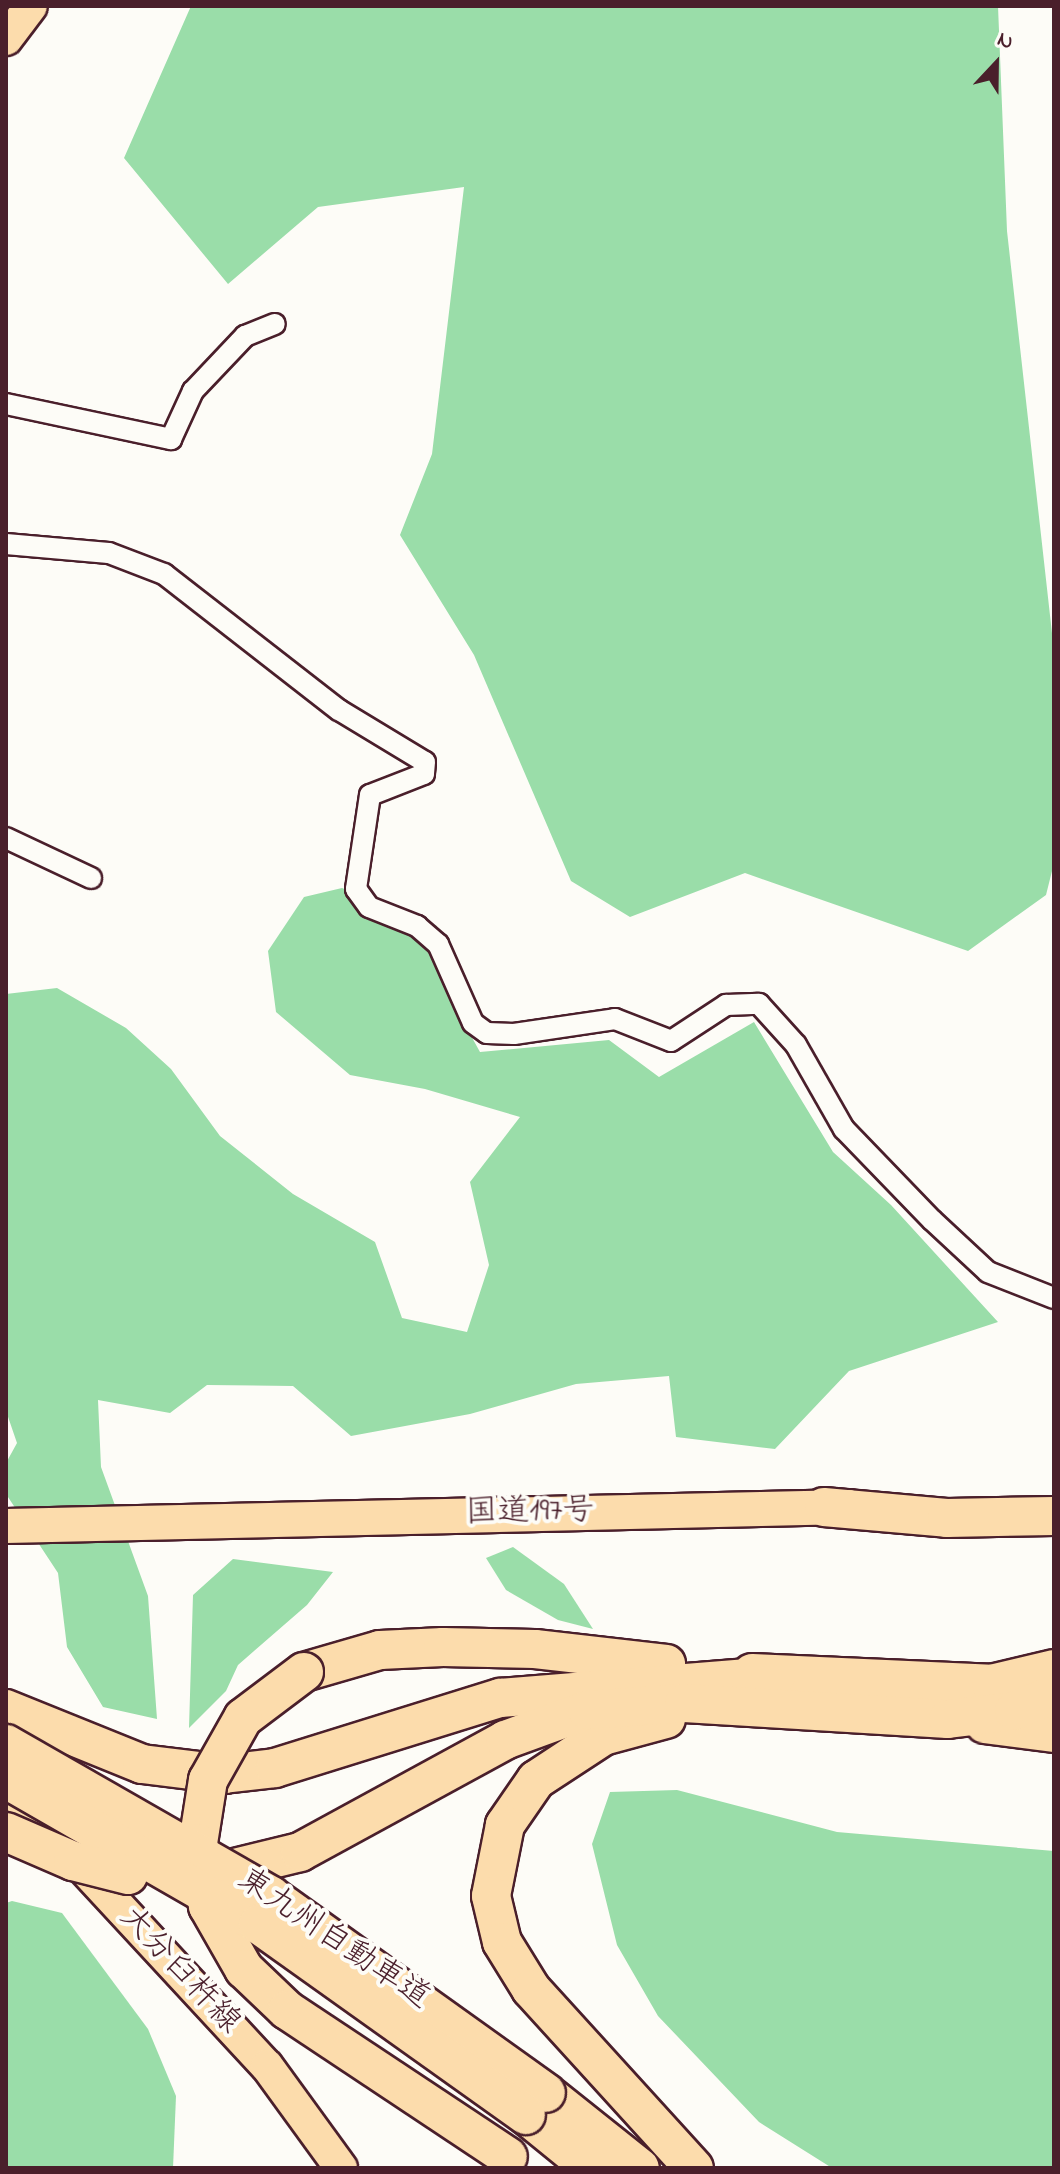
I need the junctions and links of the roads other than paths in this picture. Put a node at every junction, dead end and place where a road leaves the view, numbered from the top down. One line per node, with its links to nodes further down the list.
1 (31, 6): 2 (main road)
2 (6, 39)
3 (275, 324): 4 (street)
4 (6, 404)
5 (6, 544): 8 (street)
6 (6, 838): 7 (street)
7 (91, 878)
8 (1054, 1298)
9 (1054, 1503): 10 (highway, 国道197号)
10 (824, 1507): 11 (highway); 12 (highway, 国道197号)
11 (1054, 1516)
12 (6, 1526)
13 (1054, 1669): 14 (highway)
14 (775, 1694): 16 (highway); 17 (highway); 21 (highway, bridge); 23 (highway, bridge); 27 (highway)
15 (1054, 1694): 17 (highway)
16 (6, 1709)
17 (948, 1719): 18 (highway)
18 (1054, 1733)
19 (6, 1744): 22 (highway, 東九州自動車道, bridge)
20 (6, 1782): 22 (highway, 東九州自動車道, bridge); 24 (main road, 大分臼杵線)
21 (6, 1832)
22 (536, 2104): 25 (highway, 東九州自動車道); 26 (highway, 東九州自動車道)
23 (515, 2162)
24 (341, 2168)
25 (591, 2168)
26 (640, 2168)
27 (694, 2168)

